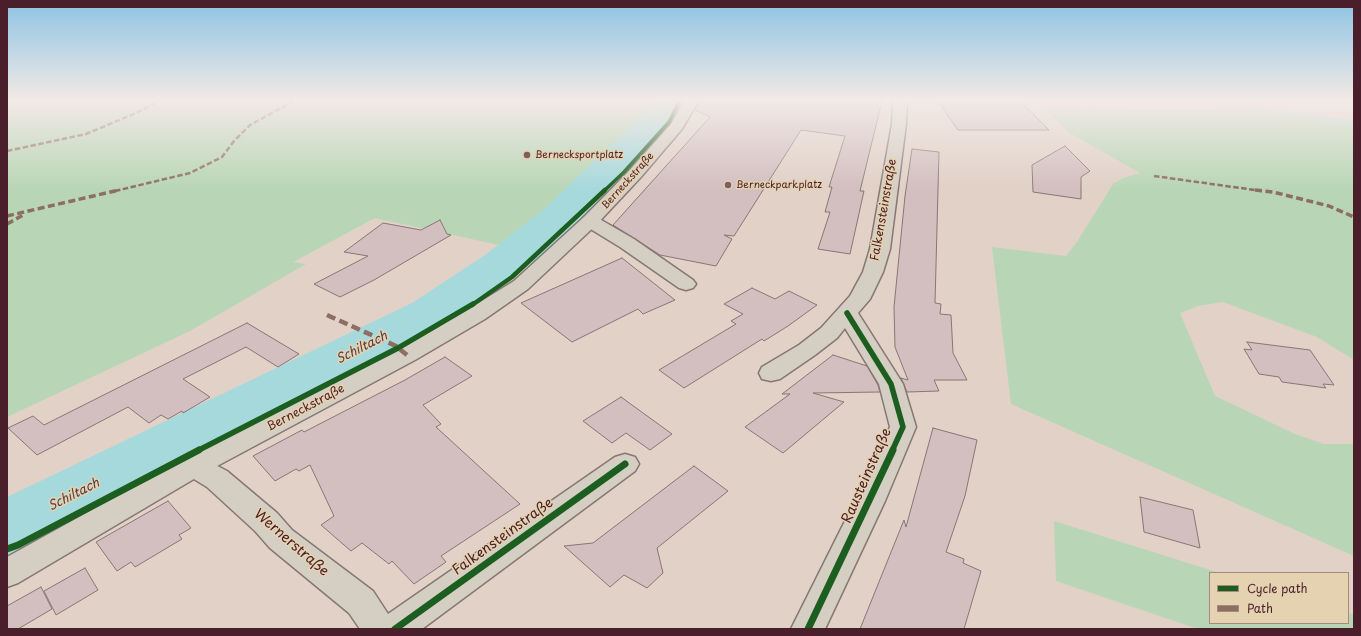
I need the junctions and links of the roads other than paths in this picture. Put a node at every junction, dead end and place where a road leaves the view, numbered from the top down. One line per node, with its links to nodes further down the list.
1 (674, 130): 3 (street, Berneckstraße)
2 (898, 130): 5 (street, Falkensteinstraße)
3 (590, 221): 4 (street, Berneckstraße); 8 (street, Berneckstraße)
4 (686, 284)
5 (847, 313): 6 (street, Falkensteinstraße); 12 (street, Rausteinstraße)
6 (771, 373)
7 (625, 464): 11 (street, Falkensteinstraße)
8 (194, 466): 9 (street, Berneckstraße); 10 (street, Wernerstraße)
9 (7, 573)
10 (377, 629)
11 (396, 629)
12 (808, 629)

